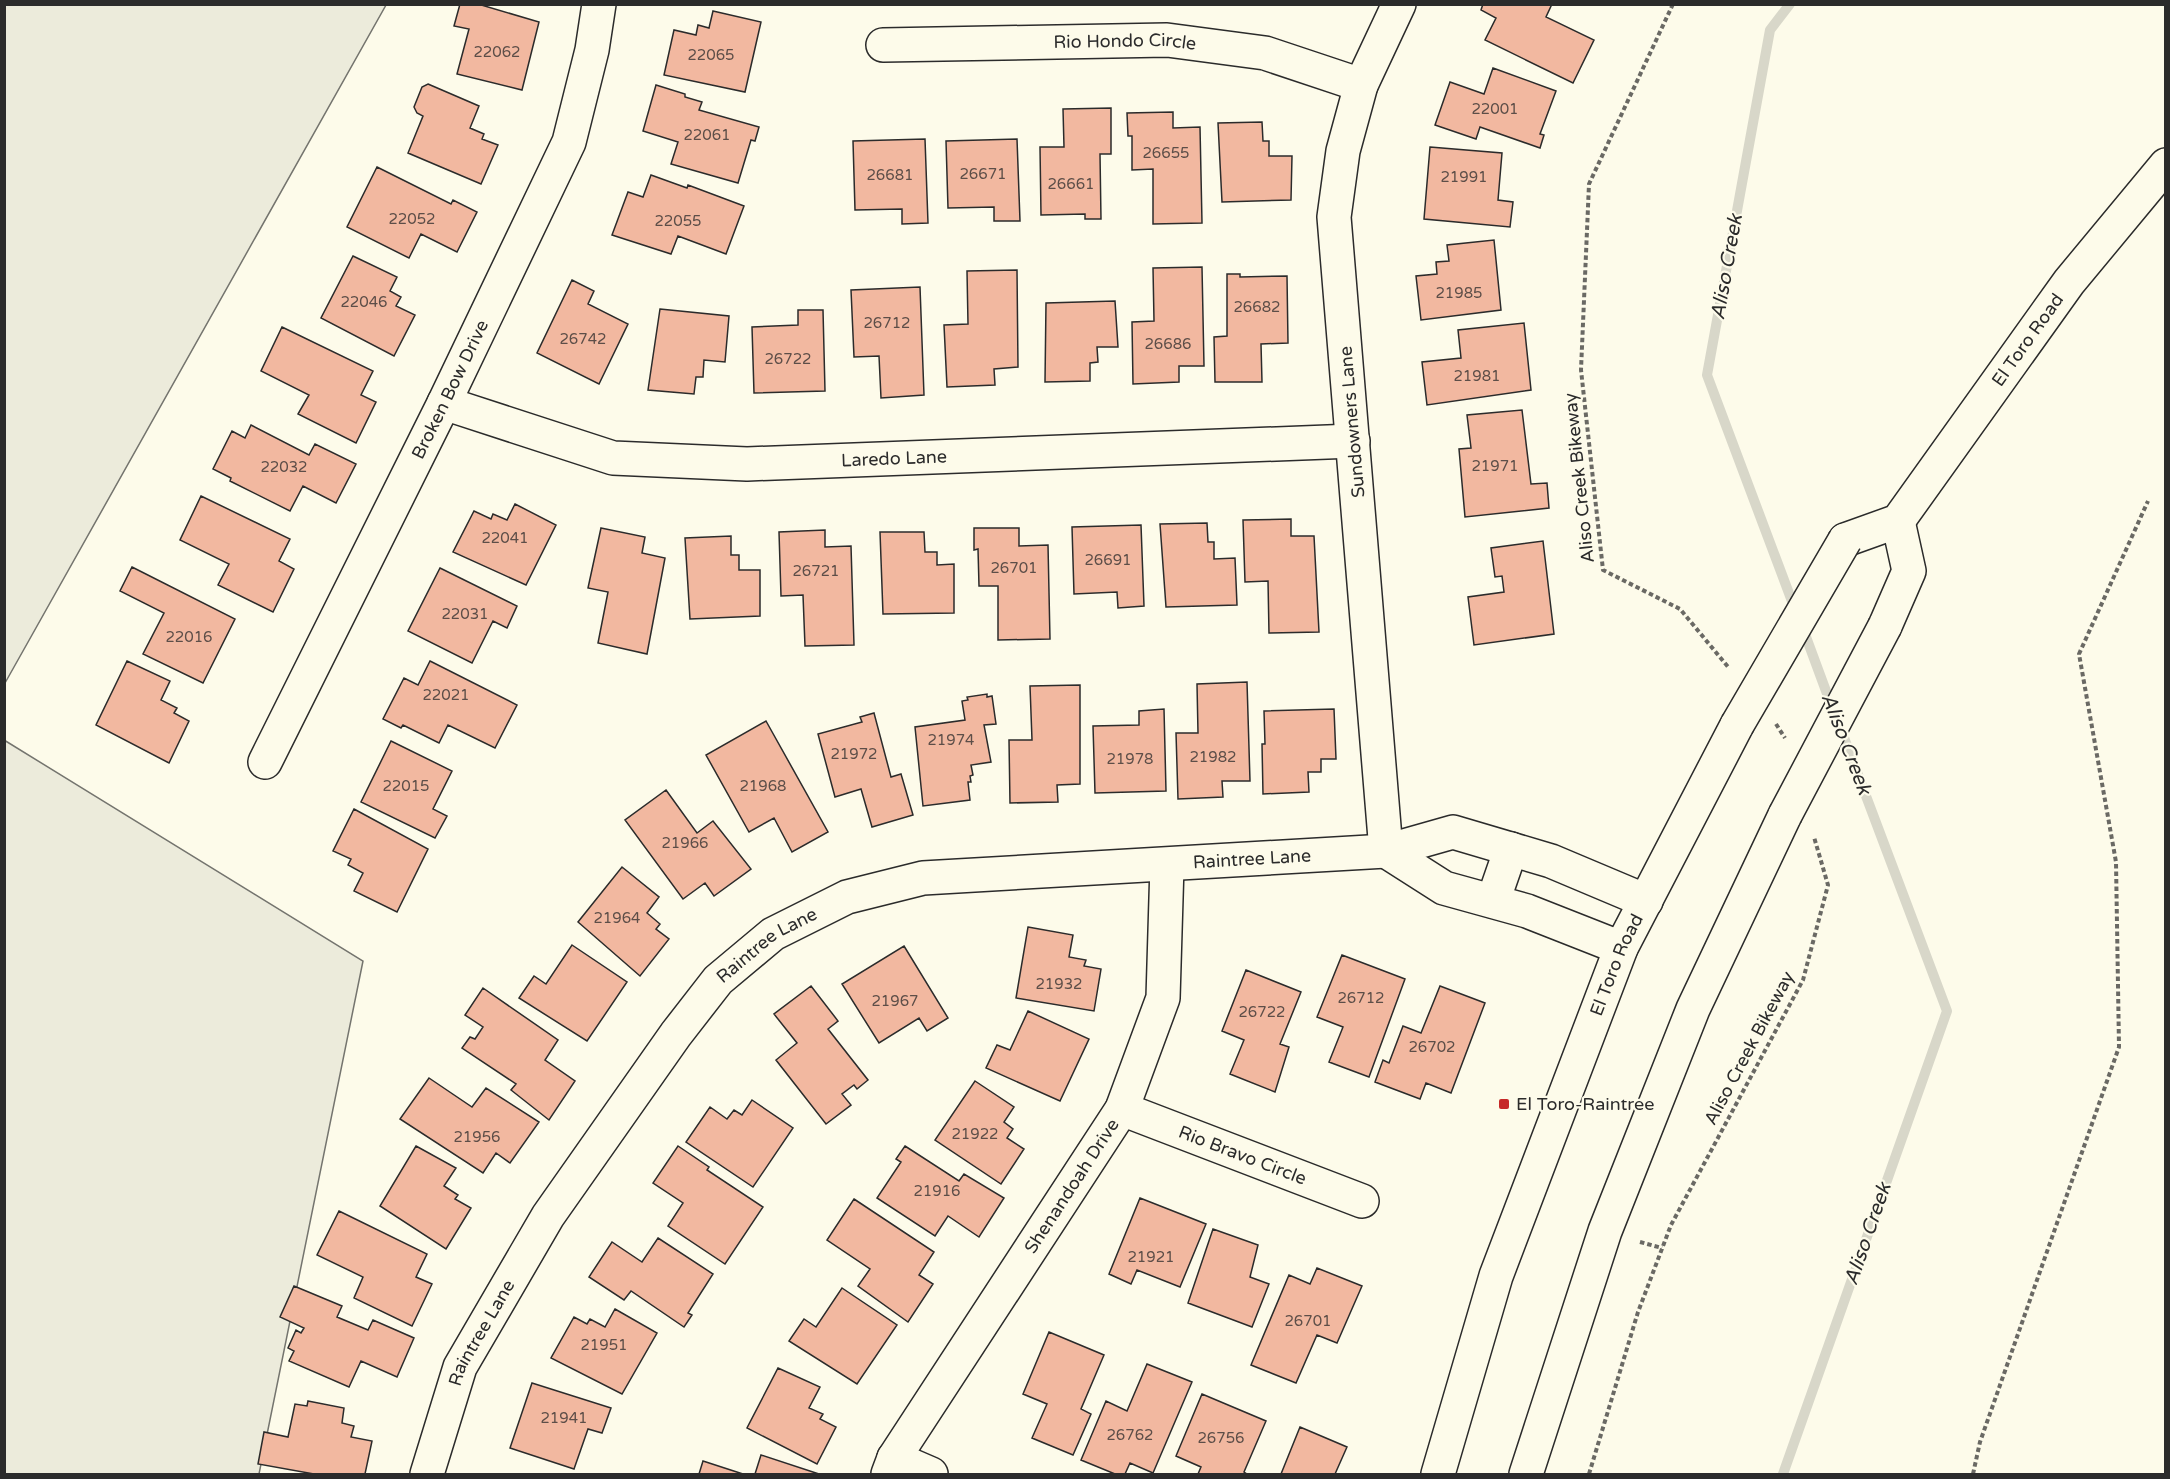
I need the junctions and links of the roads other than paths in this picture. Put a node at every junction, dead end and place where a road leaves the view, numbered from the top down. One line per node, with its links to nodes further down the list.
1 (599, 4): 6 (street, Broken Bow Drive)
2 (1399, 4): 4 (street, Sundowners Lane)
3 (883, 45): 4 (street, Rio Hondo Circle)
4 (1361, 85): 7 (street, Sundowners Lane)
5 (2166, 165): 8 (street, El Toro Road)
6 (444, 403): 7 (street, Laredo Lane); 9 (street, Broken Bow Drive)
7 (1353, 441): 11 (street, Sundowners Lane)
8 (1898, 521): 13 (street, El Toro Road, bridge); 22 (street, bridge)
9 (265, 762)
10 (1511, 849): 11 (street, Raintree Lane); 13 (street, Raintree Lane); 14 (street)
11 (1386, 851): 12 (street, Raintree Lane); 14 (street)
12 (1167, 865): 16 (street, Shenandoah Drive); 19 (street, Raintree Lane)
13 (1646, 901): 15 (street, El Toro Road)
14 (1493, 902): 15 (street)
15 (1621, 948): 21 (street, El Toro Road)
16 (1122, 1109): 17 (street, Rio Bravo Circle); 18 (street, Shenandoah Drive)
17 (1362, 1201)
18 (891, 1466): 20 (street)
19 (427, 1474)
20 (931, 1474)
21 (1438, 1474)
22 (1526, 1474)

